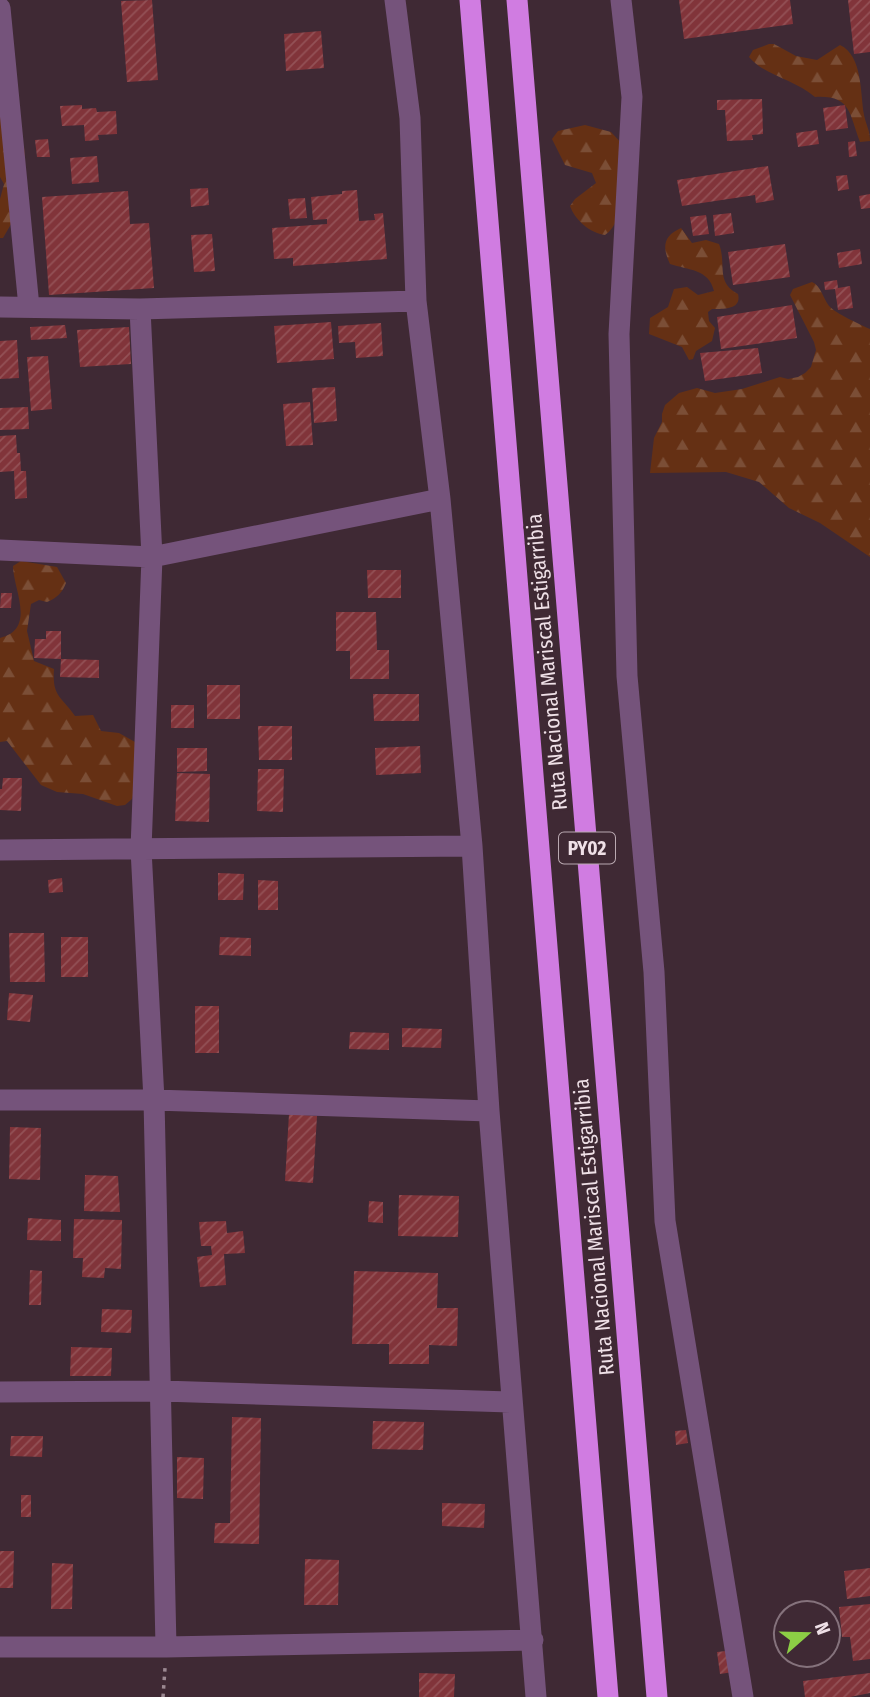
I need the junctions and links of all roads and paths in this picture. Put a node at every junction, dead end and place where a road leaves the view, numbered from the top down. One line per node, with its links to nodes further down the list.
1 (395, 0): 6 (street)
2 (470, 0): 27 (highway, Ruta Nacional Mariscal Estigarribia / PY02)
3 (517, 0): 28 (highway, Ruta Nacional Mariscal Estigarribia / PY02)
4 (621, 0): 29 (street)
5 (0, 8): 8 (street)
6 (416, 301): 9 (street); 10 (street)
7 (0, 307): 8 (street)
8 (29, 307): 9 (street)
9 (140, 309): 12 (street)
10 (440, 499): 12 (street); 13 (street)
11 (0, 550): 12 (street)
12 (152, 556): 14 (street)
13 (472, 846): 14 (street); 18 (street)
14 (141, 849): 15 (street); 17 (street)
15 (0, 850)
16 (0, 1100): 17 (street)
17 (154, 1100): 18 (street); 19 (street)
18 (489, 1111): 21 (street)
19 (162, 1391): 20 (street); 21 (street); 24 (street)
20 (0, 1392)
21 (512, 1402): 22 (street)
22 (533, 1640): 24 (street); 26 (street)
23 (0, 1647): 24 (street)
24 (166, 1647): 25 (path)
25 (163, 1697)
26 (536, 1697)
27 (608, 1697)
28 (657, 1697)
29 (743, 1697)

